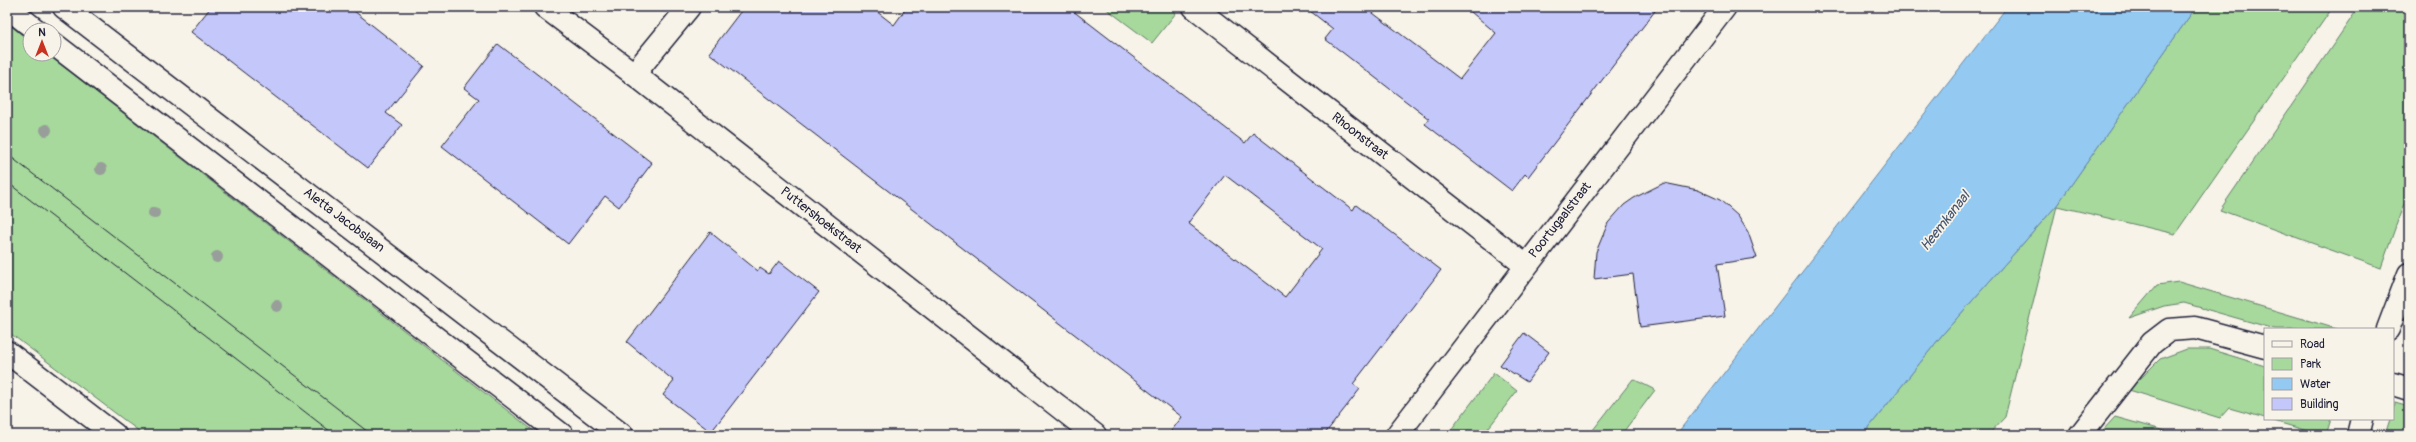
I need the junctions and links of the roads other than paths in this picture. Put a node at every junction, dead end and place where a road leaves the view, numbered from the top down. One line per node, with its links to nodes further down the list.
1 (64, 7): 20 (street, Aletta Jacobslaan)
2 (545, 7): 9 (street, Puttershoekstraat)
3 (688, 7): 9 (street)
4 (1194, 7): 10 (street, Rhoonstraat)
5 (1725, 7): 10 (street, Poortugaalstraat)
6 (7, 8): 7 (street)
7 (25, 22)
8 (62, 50): 19 (street)
9 (634, 74): 21 (street, Puttershoekstraat)
10 (1525, 265): 22 (street, Poortugaalstraat)
11 (2409, 274): 12 (street)
12 (2388, 328)
13 (2264, 347): 23 (street)
14 (7, 352): 18 (street)
15 (2394, 384): 16 (street)
16 (2409, 389)
17 (2362, 420): 24 (street)
18 (115, 435)
19 (562, 435)
20 (622, 435)
21 (1095, 435)
22 (1397, 435)
23 (2080, 435)
24 (2358, 435)

